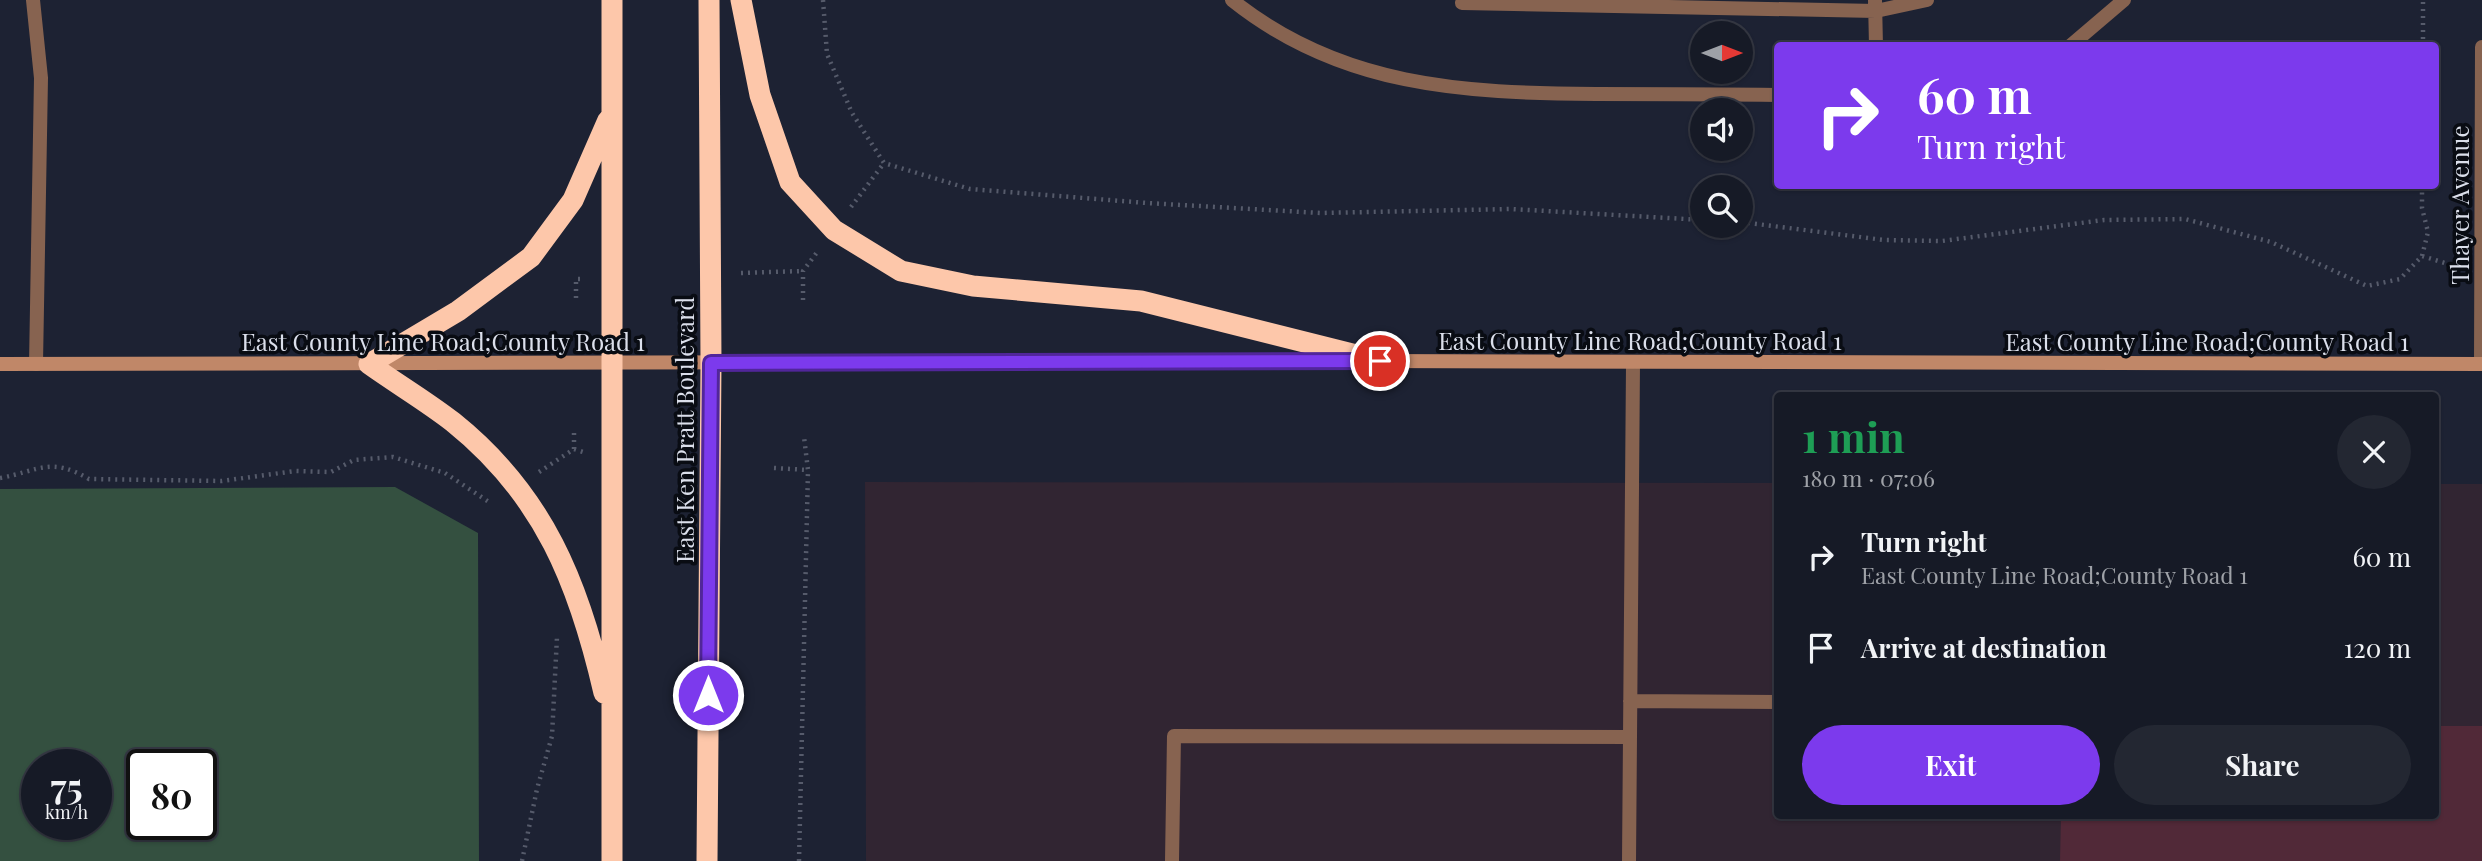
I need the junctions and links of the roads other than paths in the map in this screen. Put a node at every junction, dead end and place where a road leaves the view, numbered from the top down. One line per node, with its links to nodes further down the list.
1 (33, 0): 21 (street)
2 (611, 0): 15 (highway)
3 (709, 0): 19 (highway, East Ken Pratt Boulevard)
4 (741, 0): 17 (highway)
5 (1232, 0): 14 (street)
6 (1927, 0): 10 (street)
7 (2124, 0): 12 (street)
8 (1568, 3): 9 (street); 10 (street)
9 (1462, 4)
10 (1876, 6): 11 (street)
11 (1876, 42)
12 (2075, 42)
13 (2482, 47): 16 (street, Thayer Avenue)
14 (1774, 95)
15 (612, 112): 18 (highway); 22 (highway)
16 (2481, 275): 24 (street, Thayer Avenue)
17 (1380, 361): 19 (main road, East County Line Road;County Road 1); 23 (main road, East County Line Road;County Road 1)
18 (613, 363): 19 (main road, East County Line Road;County Road 1); 22 (main road, East County Line Road;County Road 1); 27 (highway)
19 (711, 363): 30 (highway, East Ken Pratt Boulevard)
20 (0, 364): 21 (main road, East County Line Road;County Road 1)
21 (36, 364): 22 (main road, East County Line Road;County Road 1)
22 (369, 364): 27 (highway)
23 (1633, 364): 24 (main road, East County Line Road;County Road 1); 25 (street)
24 (2482, 364)
25 (1630, 701): 26 (street); 28 (street)
26 (1774, 702)
27 (612, 729): 29 (highway)
28 (1630, 737): 31 (street); 32 (street)
29 (612, 861)
30 (707, 861)
31 (1172, 861)
32 (1629, 861)

